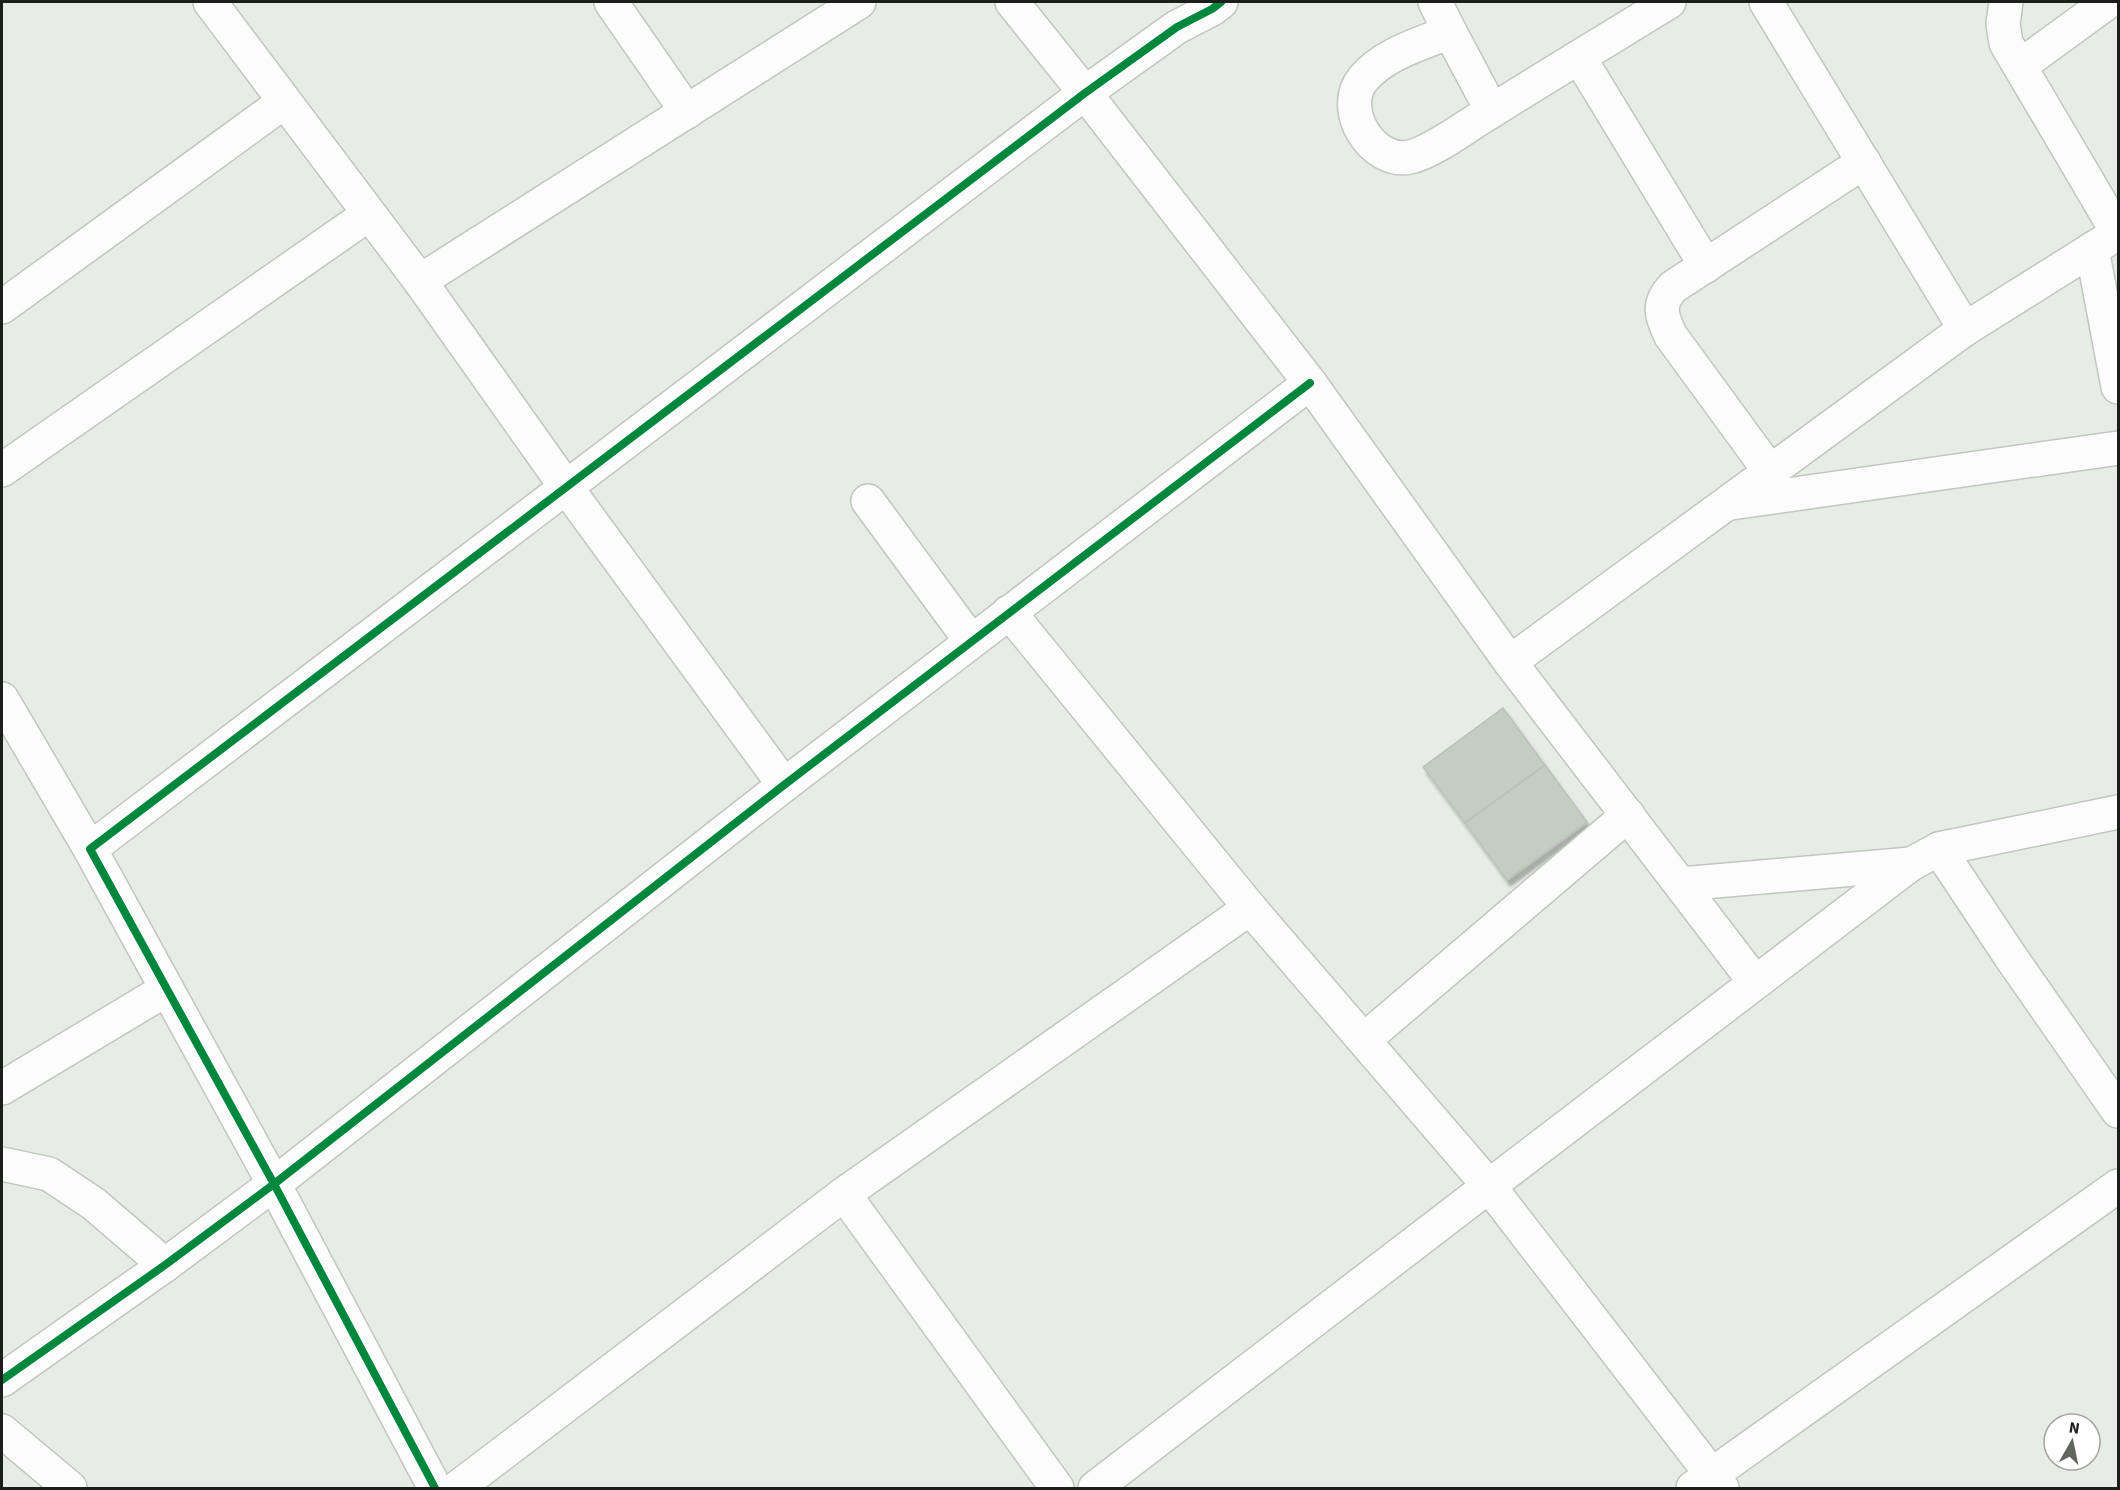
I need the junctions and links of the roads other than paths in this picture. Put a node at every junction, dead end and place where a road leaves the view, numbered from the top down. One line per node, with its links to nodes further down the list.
1 (210, 2): 15 (street)
2 (611, 2): 17 (street)
3 (859, 2): 17 (street)
4 (1012, 2): 14 (street)
5 (1221, 2): 14 (street)
6 (1435, 2): 11 (street)
7 (1669, 2): 12 (street)
8 (1766, 2): 18 (street)
9 (2006, 2): 13 (street)
10 (2108, 2): 13 (street)
11 (1450, 32): 16 (street); 16 (street)
12 (1580, 57): 16 (street); 21 (street)
13 (2020, 66): 20 (street)
14 (1085, 93): 25 (street); 30 (street)
15 (284, 102): 19 (street); 23 (street)
16 (1492, 111)
17 (687, 112): 22 (street)
18 (1864, 162): 21 (street); 24 (street)
19 (369, 214): 22 (street); 28 (street)
20 (2109, 238): 24 (street); 26 (street)
21 (1706, 266): 29 (street)
22 (420, 281): 30 (street)
23 (2, 307)
24 (1965, 329): 29 (street)
25 (1310, 383): 33 (street); 35 (street)
26 (2118, 387)
27 (2118, 448): 32 (street)
28 (2, 470)
29 (1771, 473): 32 (street)
30 (566, 487): 37 (street); 40 (street)
31 (868, 501): 34 (street)
32 (1728, 504): 35 (street)
33 (1009, 612): 34 (street); 43 (street)
34 (971, 641): 37 (street)
35 (1510, 662): 39 (street)
36 (2, 699): 40 (street)
37 (784, 785): 50 (street)
38 (2118, 812): 41 (street)
39 (1628, 815): 42 (street); 46 (street)
40 (90, 849): 45 (street)
41 (1925, 856): 42 (street); 44 (street); 48 (street)
42 (1681, 884): 44 (street)
43 (1250, 908): 46 (street); 53 (street)
44 (1755, 982): 51 (street)
45 (167, 989): 47 (street); 50 (street)
46 (1364, 1040): 51 (street)
47 (2, 1088)
48 (2118, 1111)
49 (2, 1164): 54 (street)
50 (274, 1184): 54 (street); 59 (street)
51 (1489, 1186): 57 (street); 62 (street)
52 (2118, 1186): 57 (street)
53 (844, 1194): 60 (street); 61 (street)
54 (165, 1265): 55 (street)
55 (2, 1380)
56 (2, 1431): 58 (street)
57 (1709, 1484)
58 (70, 1488)
59 (435, 1488)
60 (457, 1488)
61 (1057, 1488)
62 (1095, 1488)

